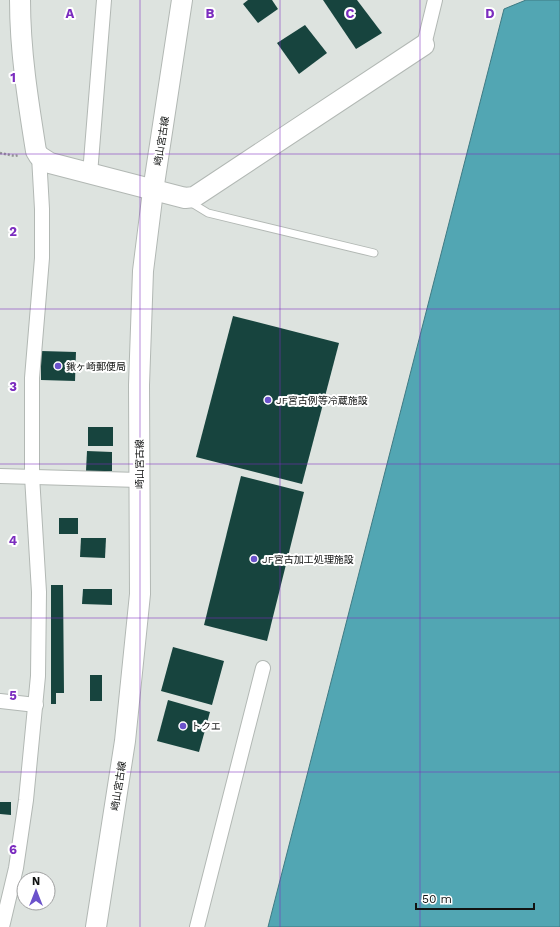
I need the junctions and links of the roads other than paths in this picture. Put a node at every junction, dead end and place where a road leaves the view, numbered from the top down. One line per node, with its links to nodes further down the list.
1 (20, 0): 6 (main road)
2 (104, 0): 7 (street)
3 (182, 0): 8 (main road, 崎山宮古線)
4 (435, 0): 5 (street)
5 (424, 45): 9 (main road)
6 (39, 156): 7 (main road); 12 (street)
7 (90, 174): 8 (main road)
8 (153, 191): 9 (main road); 13 (main road, 崎山宮古線)
9 (186, 198): 10 (lane)
10 (374, 253)
11 (0, 476): 12 (street)
12 (32, 476): 13 (street); 16 (street)
13 (139, 480): 18 (main road, 崎山宮古線)
14 (263, 668): 19 (street)
15 (0, 701): 16 (street)
16 (36, 705): 17 (street)
17 (2, 927)
18 (96, 927)
19 (197, 927)

